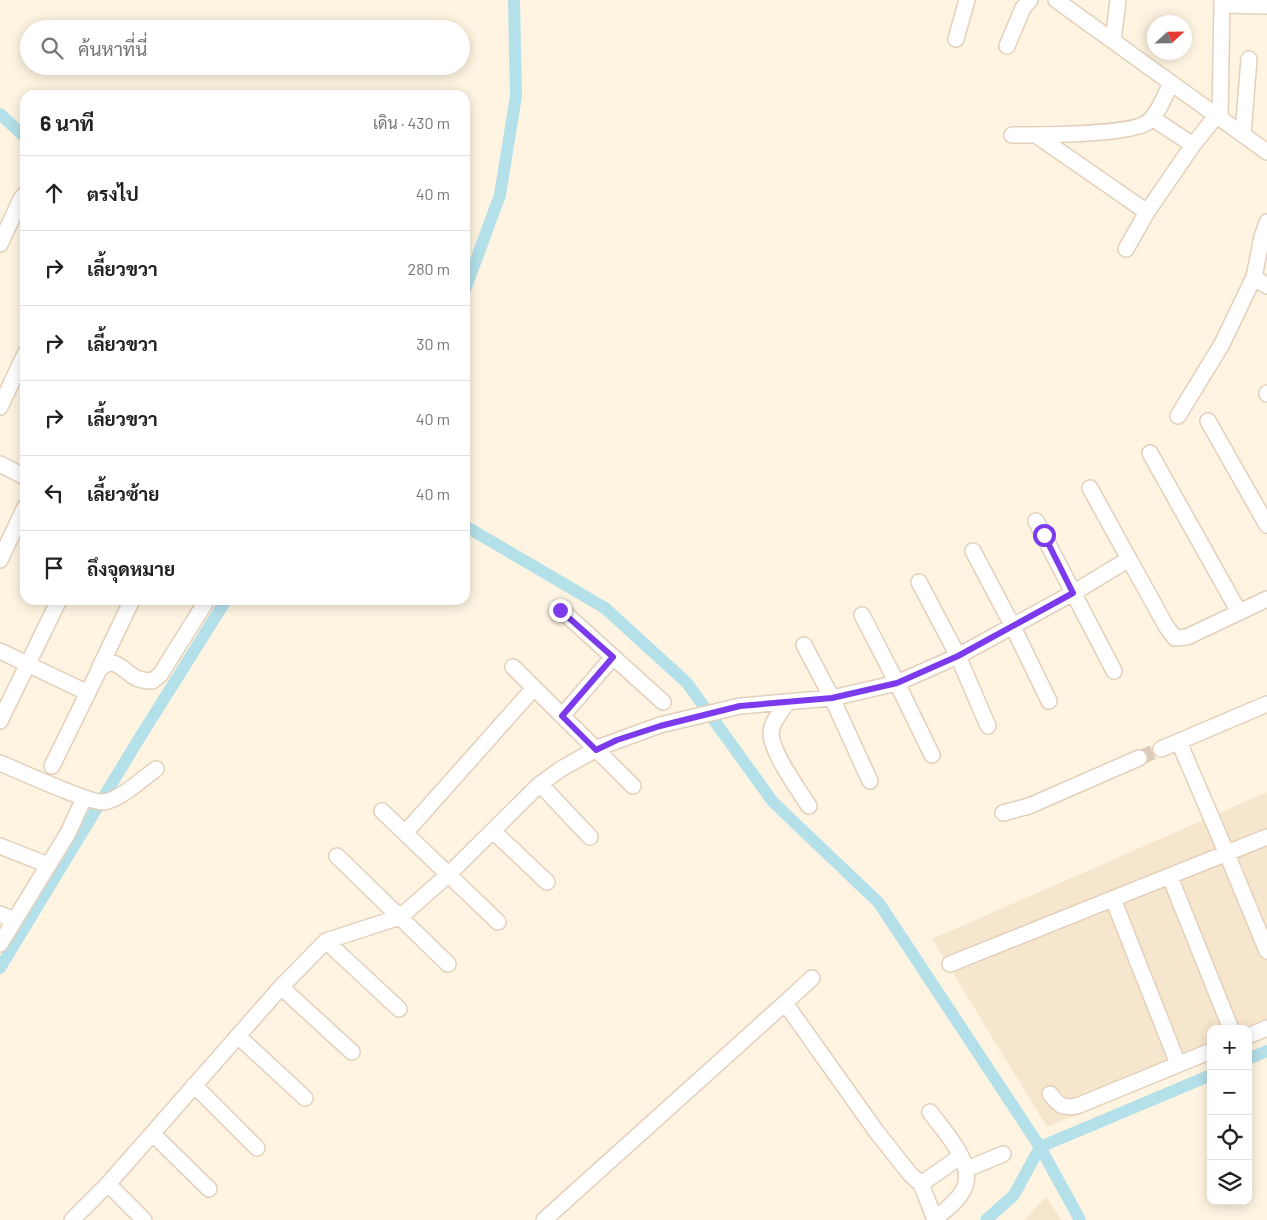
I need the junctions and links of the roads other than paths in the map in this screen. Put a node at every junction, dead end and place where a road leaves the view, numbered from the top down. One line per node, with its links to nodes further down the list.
1 (967, 0): 7 (street)
2 (1030, 0): 9 (street)
3 (1056, 0): 8 (street)
4 (1118, 0): 8 (street)
5 (1222, 2): 6 (street); 12 (street)
6 (1267, 6)
7 (956, 39)
8 (1113, 41): 11 (street)
9 (1007, 46)
10 (1249, 59): 13 (street)
11 (1171, 82): 14 (street); 15 (street)
12 (1220, 90): 13 (street); 14 (street)
13 (1246, 93): 17 (street)
14 (1218, 116): 17 (street); 19 (street)
15 (1152, 118): 18 (street); 19 (street)
16 (1012, 134): 18 (street)
17 (1243, 134): 20 (street)
18 (1036, 135): 22 (street)
19 (1193, 145): 22 (street)
20 (1267, 152)
21 (20, 201): 24 (street)
22 (1147, 212): 25 (street)
23 (1267, 222): 26 (street)
24 (0, 244)
25 (1126, 249)
26 (1254, 277): 27 (street); 30 (street)
27 (1267, 286)
28 (20, 365): 29 (street)
29 (0, 407)
30 (1178, 416)
31 (1208, 421): 38 (street)
32 (1150, 453): 49 (street)
33 (0, 464): 34 (street)
34 (20, 474)
35 (1090, 488): 41 (street)
36 (20, 518): 40 (street)
37 (1036, 521): 43 (street)
38 (1267, 525)
39 (973, 551): 51 (street)
40 (0, 560)
41 (1129, 560): 43 (street); 49 (street)
42 (919, 582): 54 (street)
43 (1073, 593): 51 (street); 59 (street)
44 (1267, 599): 49 (street)
45 (57, 605): 56 (street)
46 (130, 605): 58 (street)
47 (204, 605): 58 (street)
48 (560, 610): 55 (street)
49 (1239, 612)
50 (862, 615): 60 (street)
51 (1012, 625): 54 (street); 64 (street)
52 (804, 645): 63 (street)
53 (0, 652): 56 (street)
54 (958, 656): 60 (street); 70 (street)
55 (613, 657): 65 (street); 68 (street)
56 (28, 665): 62 (street); 69 (street)
57 (513, 667): 61 (street)
58 (99, 670): 62 (street)
59 (1114, 671)
60 (897, 683): 63 (street); 74 (street)
61 (534, 688): 68 (street); 87 (street)
62 (88, 692): 77 (street)
63 (832, 698): 66 (street); 79 (street)
64 (1049, 701)
65 (663, 702)
66 (788, 702): 73 (street); 83 (street)
67 (1267, 704): 71 (street)
68 (562, 716): 73 (street)
69 (0, 721)
70 (988, 726)
71 (1179, 742): 72 (street); 91 (street)
72 (1161, 749)
73 (596, 750): 80 (street); 81 (street)
74 (932, 755)
75 (1139, 758): 85 (street)
76 (0, 763): 82 (street)
77 (52, 766)
78 (156, 769): 82 (street)
79 (870, 781)
80 (540, 784): 86 (street); 88 (street)
81 (633, 786)
82 (84, 798): 93 (street)
83 (809, 806)
84 (382, 811): 87 (street)
85 (1003, 813)
86 (493, 831): 94 (street); 96 (street)
87 (405, 833): 94 (street)
88 (590, 837)
89 (1267, 837): 91 (street)
90 (0, 846): 93 (street)
91 (1227, 854): 95 (street); 103 (street)
92 (337, 856): 99 (street)
93 (48, 865): 98 (street)
94 (448, 875): 99 (street); 100 (street)
95 (1170, 876): 97 (street); 110 (street)
96 (547, 882)
97 (1113, 899): 105 (street); 116 (street)
98 (7, 917): 102 (street)
99 (400, 917): 101 (street); 104 (street)
100 (498, 922)
101 (326, 940): 107 (street); 109 (street)
102 (0, 944)
103 (1267, 951)
104 (448, 964)
105 (950, 964)
106 (812, 978): 108 (street)
107 (281, 987): 113 (street); 114 (street)
108 (785, 1003): 126 (street); 131 (street)
109 (400, 1009)
110 (1229, 1025)
111 (1267, 1028): 112 (street)
112 (1252, 1034)
113 (238, 1037): 117 (street); 119 (street)
114 (352, 1052)
115 (1207, 1053): 116 (street)
116 (1178, 1064): 118 (street)
117 (194, 1085): 121 (street); 122 (street)
118 (1050, 1094)
119 (305, 1098)
120 (930, 1112): 124 (street)
121 (153, 1134): 125 (street); 127 (street)
122 (257, 1148)
123 (1003, 1154): 124 (street)
124 (964, 1162): 126 (street); 128 (street)
125 (108, 1184): 129 (street); 130 (street)
126 (921, 1184): 128 (street)
127 (209, 1189)
128 (934, 1219)
129 (72, 1220)
130 (144, 1220)
131 (544, 1220)

